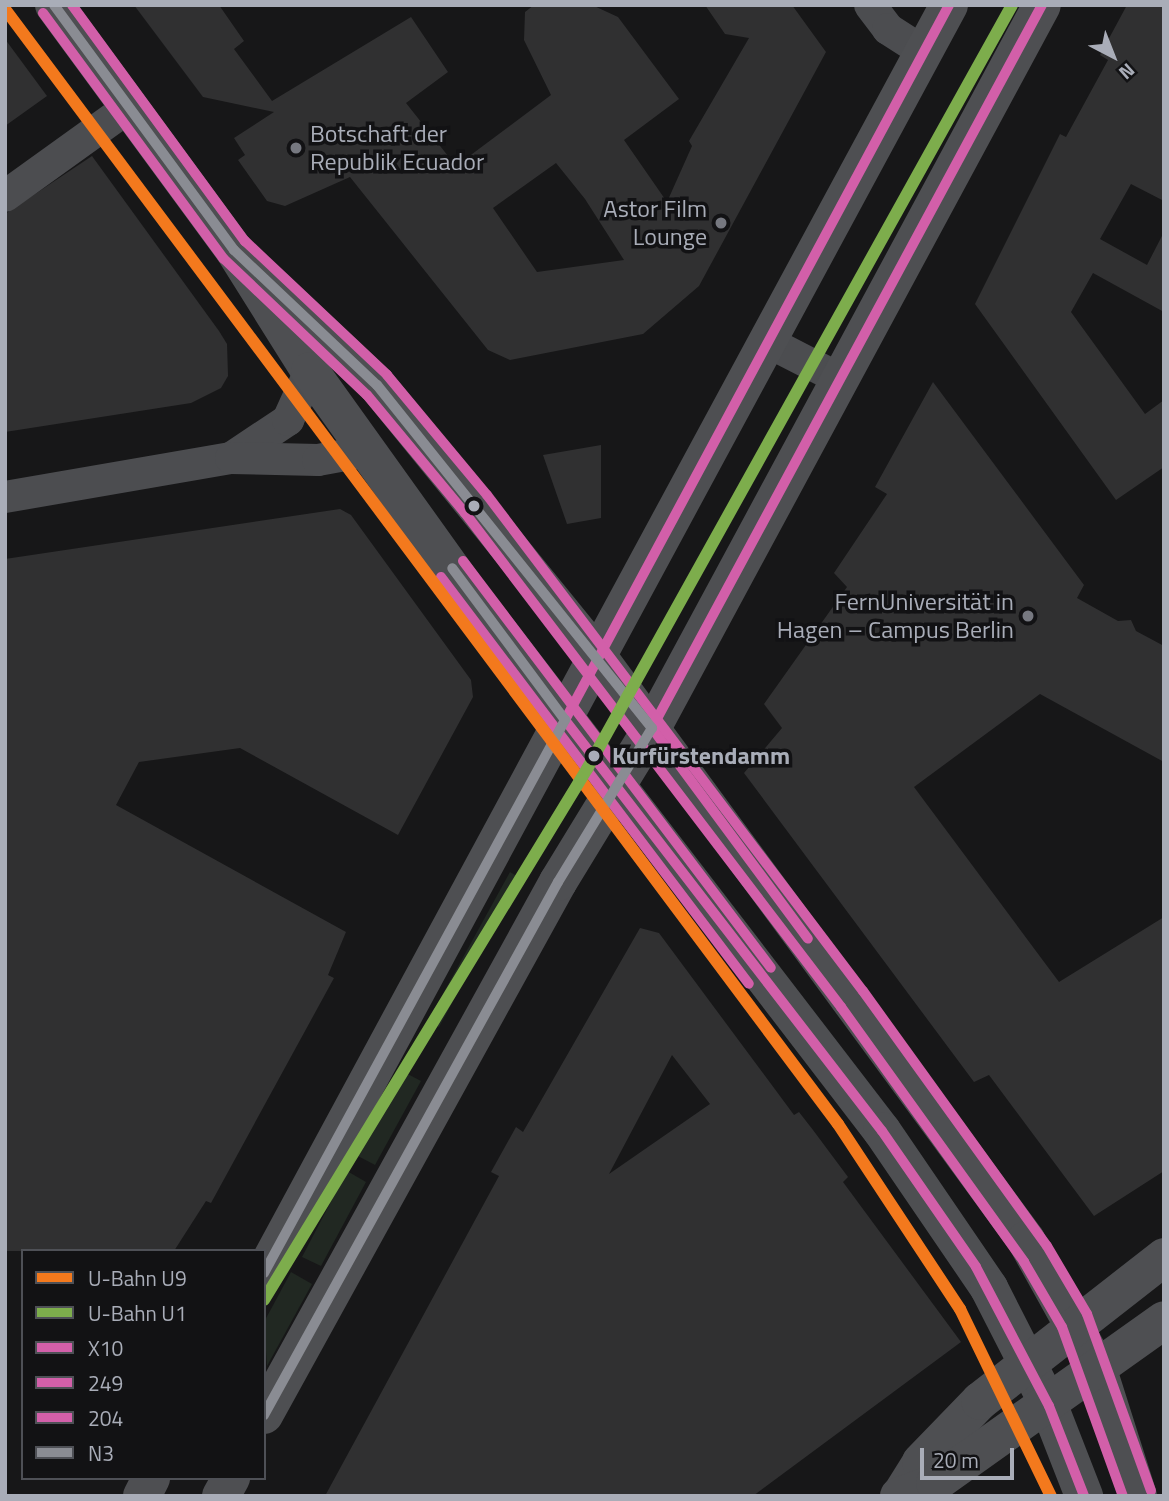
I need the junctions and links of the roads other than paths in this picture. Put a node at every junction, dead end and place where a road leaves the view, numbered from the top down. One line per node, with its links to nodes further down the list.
1 (54, 5): 6 (main road)
2 (870, 5): 5 (street)
3 (949, 5): 5 (main road)
4 (1042, 5): 11 (main road)
5 (924, 52): 9 (main road)
6 (129, 107): 7 (street); 8 (main road)
7 (5, 196)
8 (234, 250): 10 (main road); 15 (main road)
9 (770, 343): 11 (street); 15 (main road)
10 (310, 371): 12 (main road); 13 (street)
11 (840, 379): 17 (main road)
12 (367, 451): 13 (street); 16 (main road)
13 (231, 458): 14 (street)
14 (5, 497)
15 (599, 658): 16 (main road); 17 (main road)
16 (565, 720): 18 (main road); 20 (main road)
17 (652, 728): 18 (main road); 22 (main road)
18 (616, 790): 23 (main road); 25 (main road)
19 (1164, 1257): 22 (main road)
20 (266, 1269)
21 (1164, 1320): 24 (main road)
22 (1075, 1321): 23 (main road); 24 (main road)
23 (1025, 1360): 26 (main road); 29 (main road)
24 (1098, 1370): 26 (main road); 33 (main road)
25 (266, 1406)
26 (1049, 1406): 29 (main road); 32 (main road)
27 (150, 1480): 30 (main road)
28 (229, 1480): 31 (main road)
29 (901, 1495)
30 (142, 1496)
31 (221, 1496)
32 (1084, 1496)
33 (1138, 1496)

